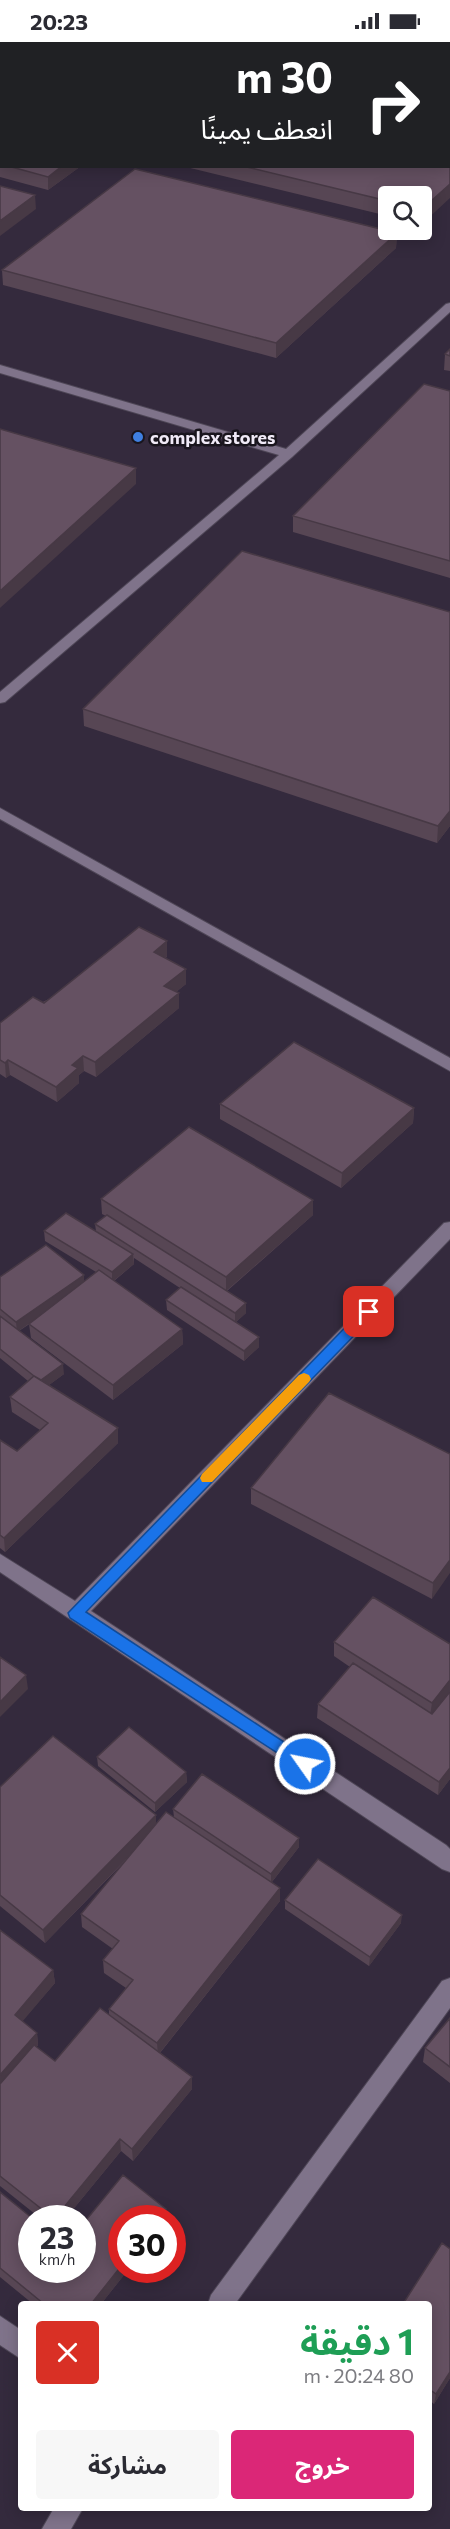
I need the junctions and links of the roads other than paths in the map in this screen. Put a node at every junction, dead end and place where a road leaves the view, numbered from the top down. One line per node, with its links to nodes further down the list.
1 (450, 306): 3 (street)
2 (0, 369): 3 (street)
3 (288, 454): 4 (street)
4 (0, 699)
5 (0, 813): 6 (street)
6 (450, 1065)
7 (450, 1228): 9 (street)
8 (0, 1562): 9 (street)
9 (76, 1613): 10 (street)
10 (450, 1862)
11 (450, 1989): 12 (street)
12 (222, 2301)
13 (0, 2329): 14 (street)
14 (18, 2344)
15 (68, 2511): 16 (street)
16 (55, 2529)

